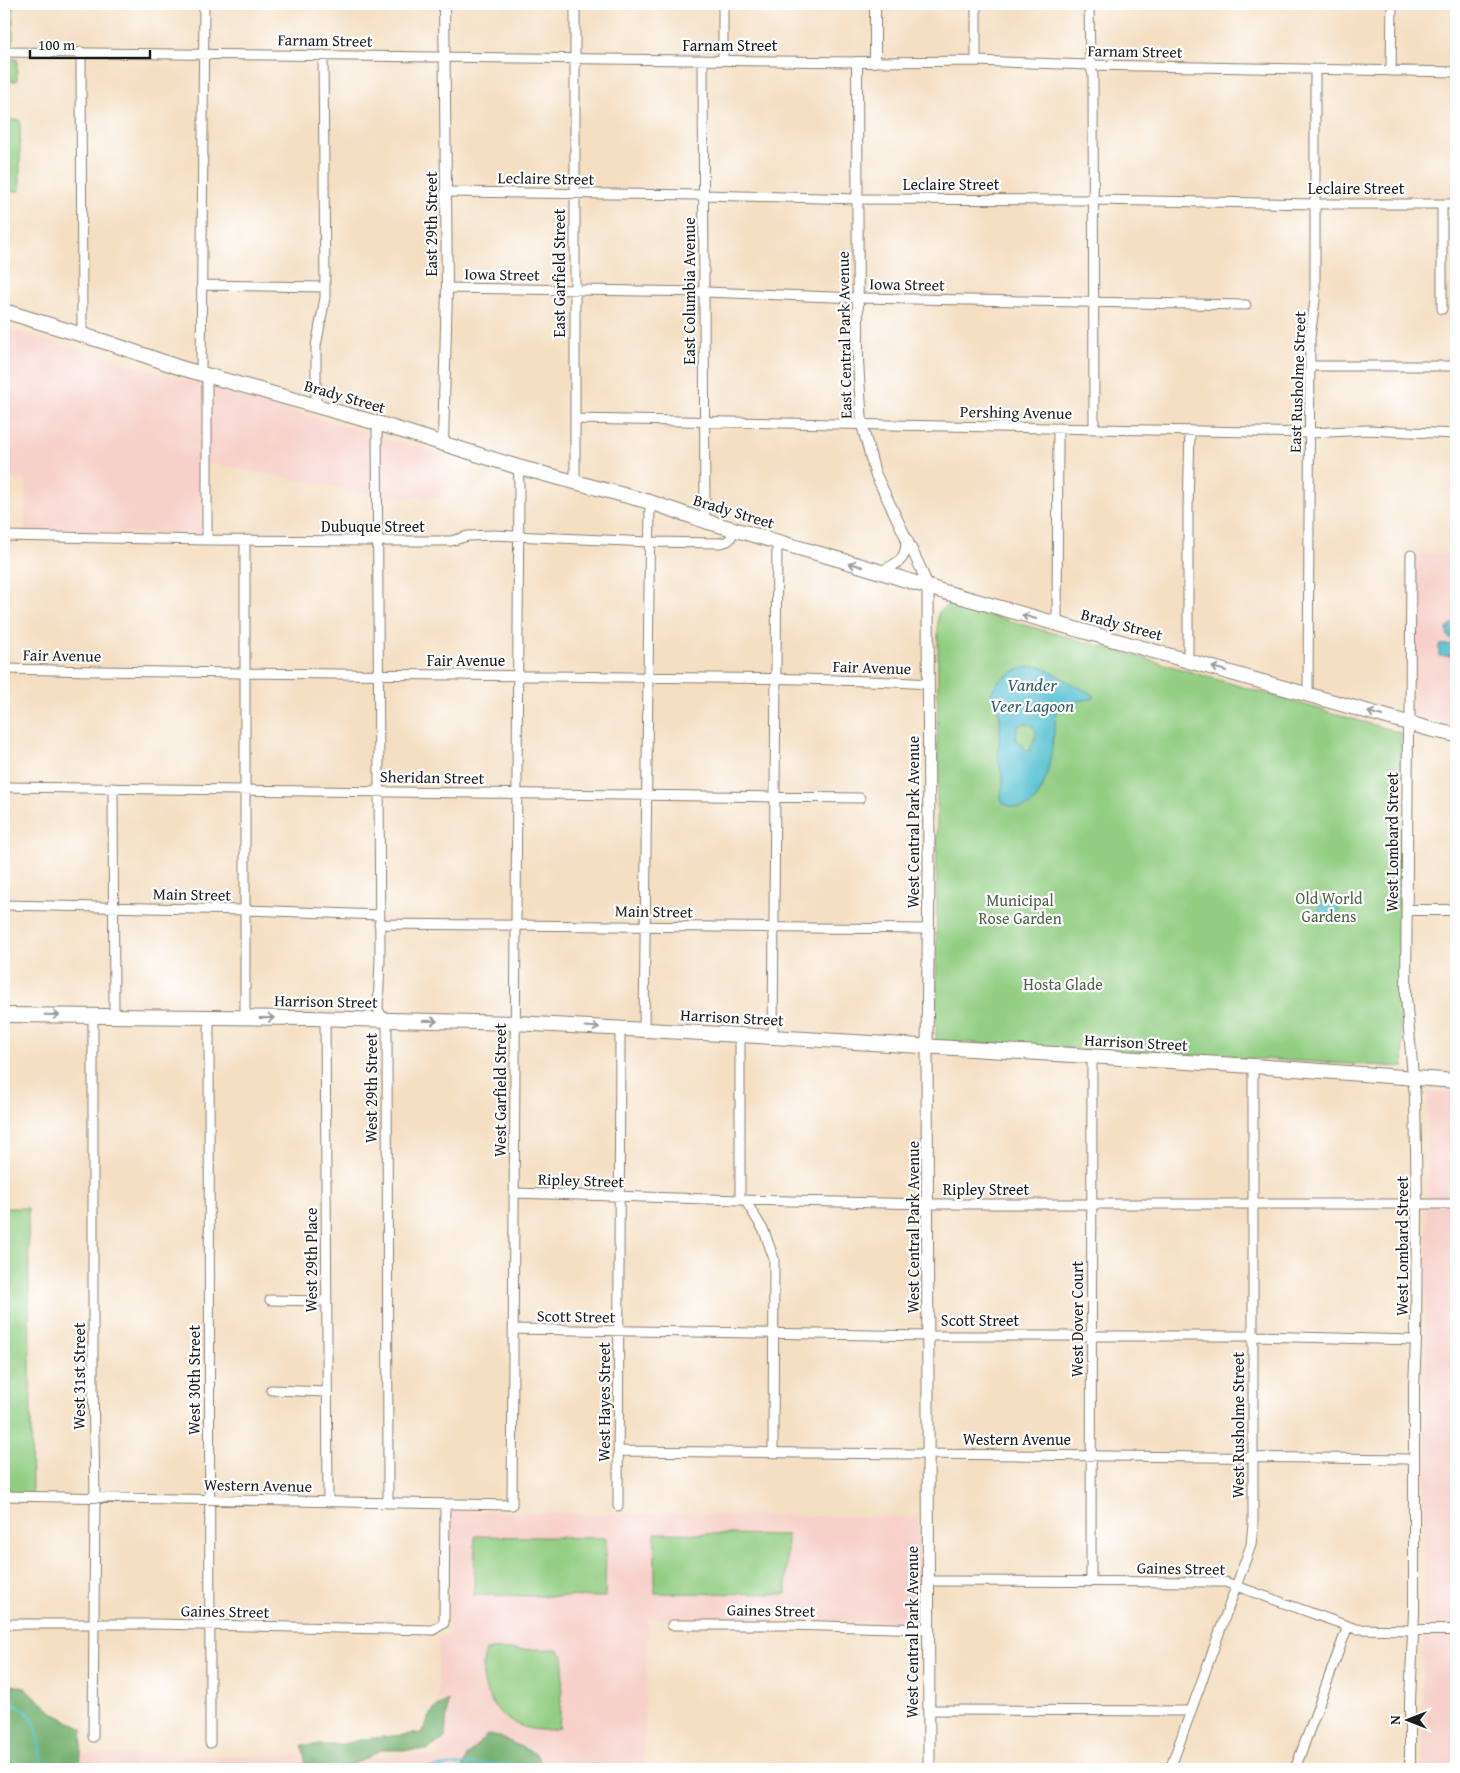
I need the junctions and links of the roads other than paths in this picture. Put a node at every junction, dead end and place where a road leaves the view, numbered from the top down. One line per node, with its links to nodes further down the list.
1 (204, 4): 11 (street)
2 (444, 4): 13 (street, East 29th Street)
3 (575, 4): 14 (street, East Garfield Street)
4 (723, 4): 16 (street)
5 (875, 4): 18 (street)
6 (976, 4): 19 (street)
7 (1089, 4): 20 (street)
8 (1392, 4): 22 (street)
9 (4, 52): 10 (street, Farnam Street)
10 (81, 52): 11 (street, Farnam Street); 42 (street)
11 (204, 54): 12 (street, Farnam Street); 32 (street)
12 (323, 55): 13 (street, Farnam Street); 33 (street)
13 (445, 57): 14 (street, Farnam Street); 24 (street, East 29th Street)
14 (575, 59): 15 (street, Farnam Street); 25 (street, East Garfield Street)
15 (703, 60): 16 (street, Farnam Street); 26 (street, East Columbia Avenue)
16 (723, 60): 17 (street, Farnam Street)
17 (857, 62): 18 (street, Farnam Street); 27 (street, East Central Park Avenue)
18 (875, 62): 19 (street, Farnam Street)
19 (976, 62): 20 (street, Farnam Street)
20 (1090, 66): 21 (street, Farnam Street); 28 (street)
21 (1315, 70): 22 (street, Farnam Street); 29 (street, East Rusholme Street)
22 (1391, 71): 23 (street, Farnam Street)
23 (1456, 72)
24 (446, 192): 25 (street, Leclaire Street); 34 (street, East 29th Street)
25 (574, 194): 26 (street, Leclaire Street); 35 (street, East Garfield Street)
26 (703, 195): 27 (street, Leclaire Street); 36 (street, East Columbia Avenue)
27 (858, 199): 28 (street, Leclaire Street); 37 (street, East Central Park Avenue)
28 (1093, 200): 29 (street, Leclaire Street); 38 (street)
29 (1315, 204): 30 (street, Leclaire Street); 43 (street, East Rusholme Street)
30 (1442, 204): 31 (street, Leclaire Street); 40 (street)
31 (1456, 204)
32 (202, 285): 33 (street); 45 (street)
33 (325, 287): 46 (street)
34 (447, 288): 35 (street, Iowa Street); 56 (street, East 29th Street)
35 (574, 291): 36 (street, Iowa Street); 47 (street, East Garfield Street)
36 (704, 292): 37 (street, Iowa Street); 48 (street, East Columbia Avenue)
37 (858, 298): 38 (street, Iowa Street); 50 (street, East Central Park Avenue)
38 (1094, 303): 39 (street, Iowa Street); 52 (street)
39 (1246, 305)
40 (1442, 309)
41 (4, 311): 42 (highway, Brady Street)
42 (82, 335): 45 (highway, Brady Street)
43 (1311, 366): 44 (street); 54 (street, East Rusholme Street)
44 (1456, 366)
45 (204, 374): 46 (highway, Brady Street); 65 (street)
46 (316, 405): 49 (highway, Brady Street)
47 (575, 419): 48 (street, Pershing Avenue); 58 (street, East Garfield Street)
48 (705, 421): 50 (street, Pershing Avenue); 60 (street, East Columbia Avenue)
49 (377, 423): 56 (highway, Brady Street); 67 (street)
50 (862, 425): 51 (street, Pershing Avenue); 64 (street, East Central Park Avenue)
51 (1058, 428): 52 (street, Pershing Avenue); 73 (street)
52 (1094, 429): 53 (street, Pershing Avenue)
53 (1190, 431): 54 (street, Pershing Avenue); 74 (street)
54 (1310, 433): 55 (street, Pershing Avenue); 82 (street, East Rusholme Street)
55 (1456, 434)
56 (443, 444): 57 (highway, Brady Street)
57 (518, 466): 58 (highway, Brady Street); 63 (street)
58 (575, 482): 59 (highway, Brady Street)
59 (650, 502): 60 (highway, Brady Street); 68 (street)
60 (705, 521): 61 (highway, Brady Street)
61 (734, 529): 68 (street, Dubuque Street); 69 (highway, Brady Street)
62 (4, 536): 65 (street, Dubuque Street)
63 (519, 536): 67 (street, Dubuque Street); 68 (street, Dubuque Street); 78 (street)
64 (905, 536): 71 (street); 72 (street, East Central Park Avenue)
65 (207, 540): 66 (street, Dubuque Street)
66 (245, 540): 67 (street, Dubuque Street); 76 (street)
67 (378, 541): 77 (street)
68 (649, 542): 79 (street)
69 (777, 542): 71 (highway, Brady Street, one-way to 69); 80 (street)
70 (1411, 555): 83 (street)
71 (879, 572): 72 (highway, Brady Street)
72 (928, 587): 73 (highway, Brady Street, one-way to 72); 81 (main road, East Central Park Avenue)
73 (1057, 625): 74 (highway, Brady Street)
74 (1188, 660): 82 (highway, Brady Street, one-way to 74)
75 (4, 669): 76 (street, Fair Avenue)
76 (245, 674): 77 (street, Fair Avenue); 87 (street)
77 (379, 674): 78 (street, Fair Avenue); 88 (street, West 29th Street)
78 (517, 675): 79 (street, Fair Avenue); 89 (street, West Garfield Street)
79 (648, 677): 80 (street, Fair Avenue); 90 (street)
80 (776, 679): 81 (street, Fair Avenue); 91 (street)
81 (929, 684): 102 (main road, West Central Park Avenue)
82 (1308, 695): 83 (highway, Brady Street, one-way to 82)
83 (1408, 723): 84 (highway, Brady Street); 96 (street, West Lombard Street)
84 (1456, 735)
85 (4, 787): 86 (street, Sheridan Street)
86 (113, 788): 87 (street, Sheridan Street); 94 (street)
87 (245, 789): 88 (street, Sheridan Street); 95 (street)
88 (379, 792): 89 (street, Sheridan Street); 98 (street, West 29th Street)
89 (516, 793): 90 (street, Sheridan Street); 99 (street, West Garfield Street)
90 (647, 795): 91 (street, Sheridan Street); 100 (street)
91 (775, 797): 92 (street, Sheridan Street); 101 (street)
92 (860, 798)
93 (4, 905): 94 (street, Main Street)
94 (114, 908): 95 (street, Main Street); 105 (street)
95 (245, 910): 98 (street, Main Street); 107 (street)
96 (1408, 910): 97 (street); 118 (street, West Lombard Street)
97 (1456, 910)
98 (379, 919): 99 (street, Main Street); 109 (street, West 29th Street)
99 (515, 925): 100 (street, Main Street); 110 (street, West Garfield Street)
100 (646, 926): 101 (street, Main Street); 112 (street)
101 (774, 928): 102 (street, Main Street); 114 (street)
102 (929, 929): 115 (main road, West Central Park Avenue)
103 (4, 1014): 104 (highway, Harrison Street, one-way to 104)
104 (93, 1016): 105 (highway, Harrison Street); 146 (street, West 31st Street)
105 (114, 1016): 106 (highway, Harrison Street)
106 (209, 1017): 107 (highway, Harrison Street); 147 (street, West 30th Street)
107 (245, 1018): 108 (highway, Harrison Street, one-way to 108)
108 (325, 1018): 109 (highway, Harrison Street); 129 (street, West 29th Place)
109 (384, 1020): 110 (highway, Harrison Street, one-way to 110); 149 (street, West 29th Street)
110 (515, 1023): 111 (highway, Harrison Street, one-way to 111); 120 (street, West Garfield Street)
111 (620, 1028): 112 (highway, Harrison Street); 121 (street, West Hayes Street)
112 (644, 1029): 113 (highway, Harrison Street)
113 (740, 1035): 114 (highway, Harrison Street); 122 (street)
114 (773, 1037): 115 (highway, Harrison Street)
115 (927, 1047): 116 (highway, Harrison Street); 124 (main road, West Central Park Avenue)
116 (1092, 1057): 117 (highway, Harrison Street); 125 (street, West Dover Court)
117 (1252, 1066): 118 (highway, Harrison Street); 126 (street, West Rusholme Street)
118 (1414, 1078): 119 (highway, Harrison Street); 123 (street, West Lombard Street)
119 (1456, 1081)
120 (515, 1192): 121 (street, Ripley Street); 130 (street, West Garfield Street)
121 (620, 1196): 122 (street, Ripley Street); 131 (street, West Hayes Street)
122 (742, 1200): 124 (street, Ripley Street); 132 (street)
123 (1417, 1203): 126 (street, Ripley Street); 127 (street, Ripley Street); 136 (street, West Lombard Street)
124 (929, 1204): 125 (street, Ripley Street); 134 (main road, West Central Park Avenue)
125 (1092, 1204): 126 (street, Ripley Street); 133 (street, West Dover Court)
126 (1253, 1204): 135 (street, West Rusholme Street)
127 (1456, 1204)
128 (270, 1300): 129 (street)
129 (326, 1301): 138 (street, West 29th Place)
130 (514, 1329): 131 (street, Scott Street); 151 (street, West Garfield Street)
131 (619, 1332): 132 (street, Scott Street); 139 (street, West Hayes Street)
132 (774, 1334): 134 (street, Scott Street); 140 (street)
133 (1091, 1335): 134 (street, Scott Street); 135 (street, Scott Street); 142 (street, West Dover Court)
134 (929, 1336): 141 (main road, West Central Park Avenue)
135 (1253, 1336): 136 (street, Scott Street); 143 (street, West Rusholme Street)
136 (1416, 1340): 144 (street, West Lombard Street)
137 (271, 1390): 138 (street)
138 (327, 1392): 148 (street, West 29th Place)
139 (619, 1451): 140 (street, Western Avenue); 152 (street, West Hayes Street)
140 (773, 1452): 141 (street, Western Avenue)
141 (929, 1454): 142 (street, Western Avenue); 153 (main road, West Central Park Avenue)
142 (1091, 1454): 143 (street, Western Avenue); 154 (street, West Dover Court)
143 (1253, 1456): 144 (street, Western Avenue); 155 (street, West Rusholme Street)
144 (1414, 1459): 162 (street, West Lombard Street)
145 (4, 1496): 146 (street, Western Avenue)
146 (95, 1497): 147 (street, Western Avenue); 157 (street, West 31st Street)
147 (210, 1500): 148 (street, Western Avenue); 158 (street, West 30th Street)
148 (328, 1502): 149 (street, Western Avenue)
149 (388, 1503): 150 (street, Western Avenue)
150 (445, 1504): 151 (street, Western Avenue); 158 (street, Gaines Street)
151 (512, 1505)
152 (618, 1506)
153 (928, 1581): 154 (street, Gaines Street); 161 (main road, West Central Park Avenue)
154 (1091, 1582): 155 (street, Gaines Street)
155 (1236, 1585): 160 (street, Gaines Street); 165 (street, West Rusholme Street)
156 (4, 1624): 157 (street, Gaines Street)
157 (94, 1624): 158 (street, Gaines Street); 166 (street, West 31st Street)
158 (210, 1625): 167 (street, West 30th Street)
159 (672, 1625): 161 (street, Gaines Street)
160 (1348, 1626): 162 (street, Gaines Street); 170 (street)
161 (929, 1629): 164 (main road, West Central Park Avenue)
162 (1413, 1630): 163 (street, Gaines Street); 171 (street, West Lombard Street)
163 (1456, 1630)
164 (928, 1710): 165 (street); 168 (main road, West Central Park Avenue)
165 (1191, 1711): 169 (street, West Rusholme Street)
166 (93, 1737)
167 (210, 1743)
168 (929, 1769)
169 (1170, 1769)
170 (1295, 1769)
171 (1410, 1769)

